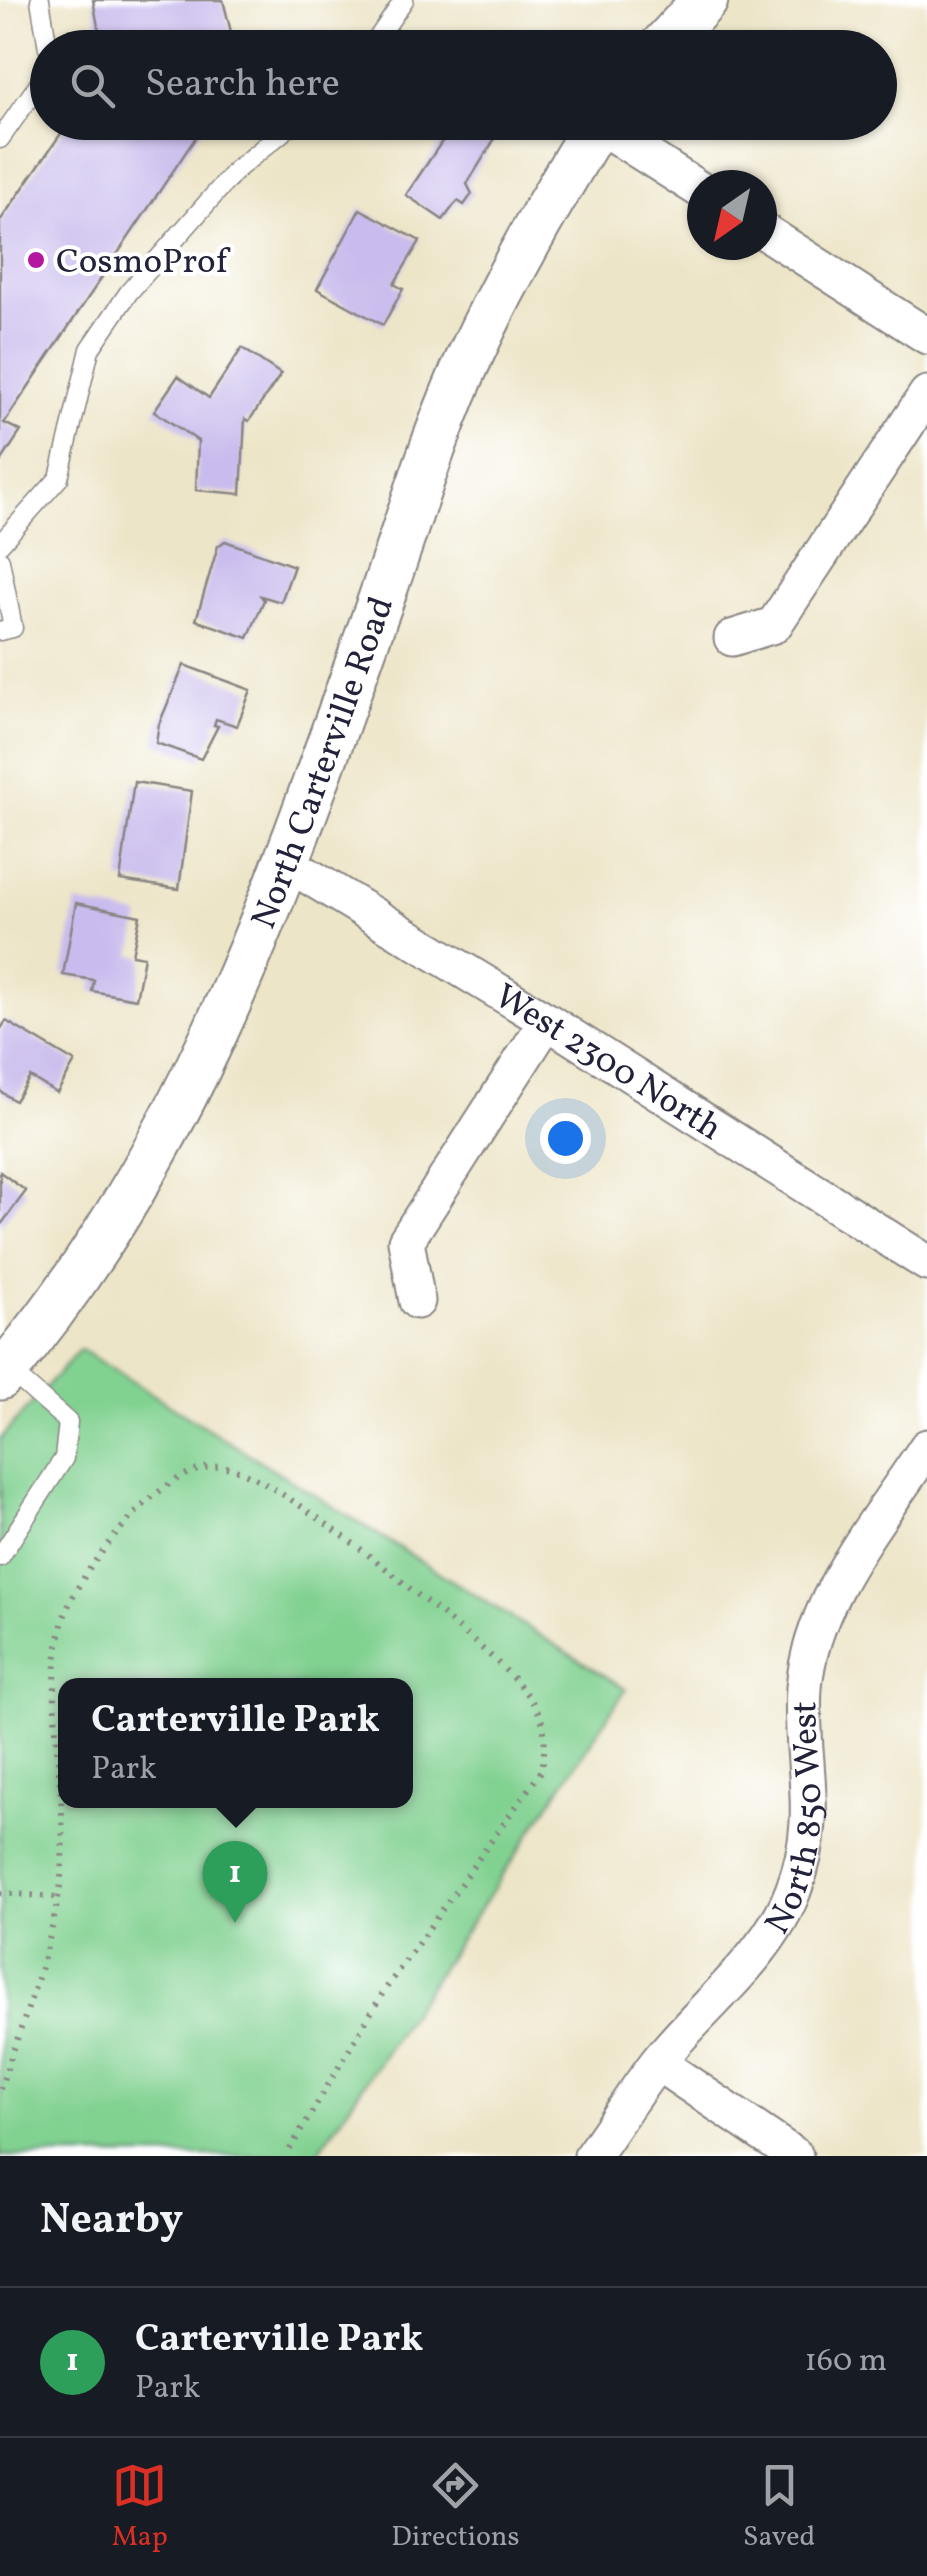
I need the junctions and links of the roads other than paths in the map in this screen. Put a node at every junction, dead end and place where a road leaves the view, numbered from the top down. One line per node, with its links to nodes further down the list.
1 (40, 0): 4 (lane)
2 (404, 0): 5 (lane)
3 (705, 0): 6 (street)
4 (45, 30)
5 (383, 30)
6 (678, 30)
7 (30, 96): 8 (lane)
8 (0, 139)
9 (272, 140): 16 (lane)
10 (589, 140): 20 (street, North Carterville Road)
11 (624, 140): 12 (street)
12 (687, 181)
13 (777, 240): 14 (street)
14 (927, 336)
15 (927, 394): 19 (street)
16 (0, 544)
17 (0, 560): 18 (lane)
18 (0, 632)
19 (732, 638)
20 (287, 863): 21 (street, West 2300 North); 24 (street, North Carterville Road)
21 (547, 1021): 22 (street, West 2300 North); 23 (street)
22 (927, 1263)
23 (417, 1301)
24 (4, 1373): 26 (lane)
25 (927, 1447): 27 (street, North 850 West)
26 (0, 1557)
27 (658, 2062): 28 (street, North 850 West); 29 (street)
28 (592, 2156)
29 (795, 2156)

